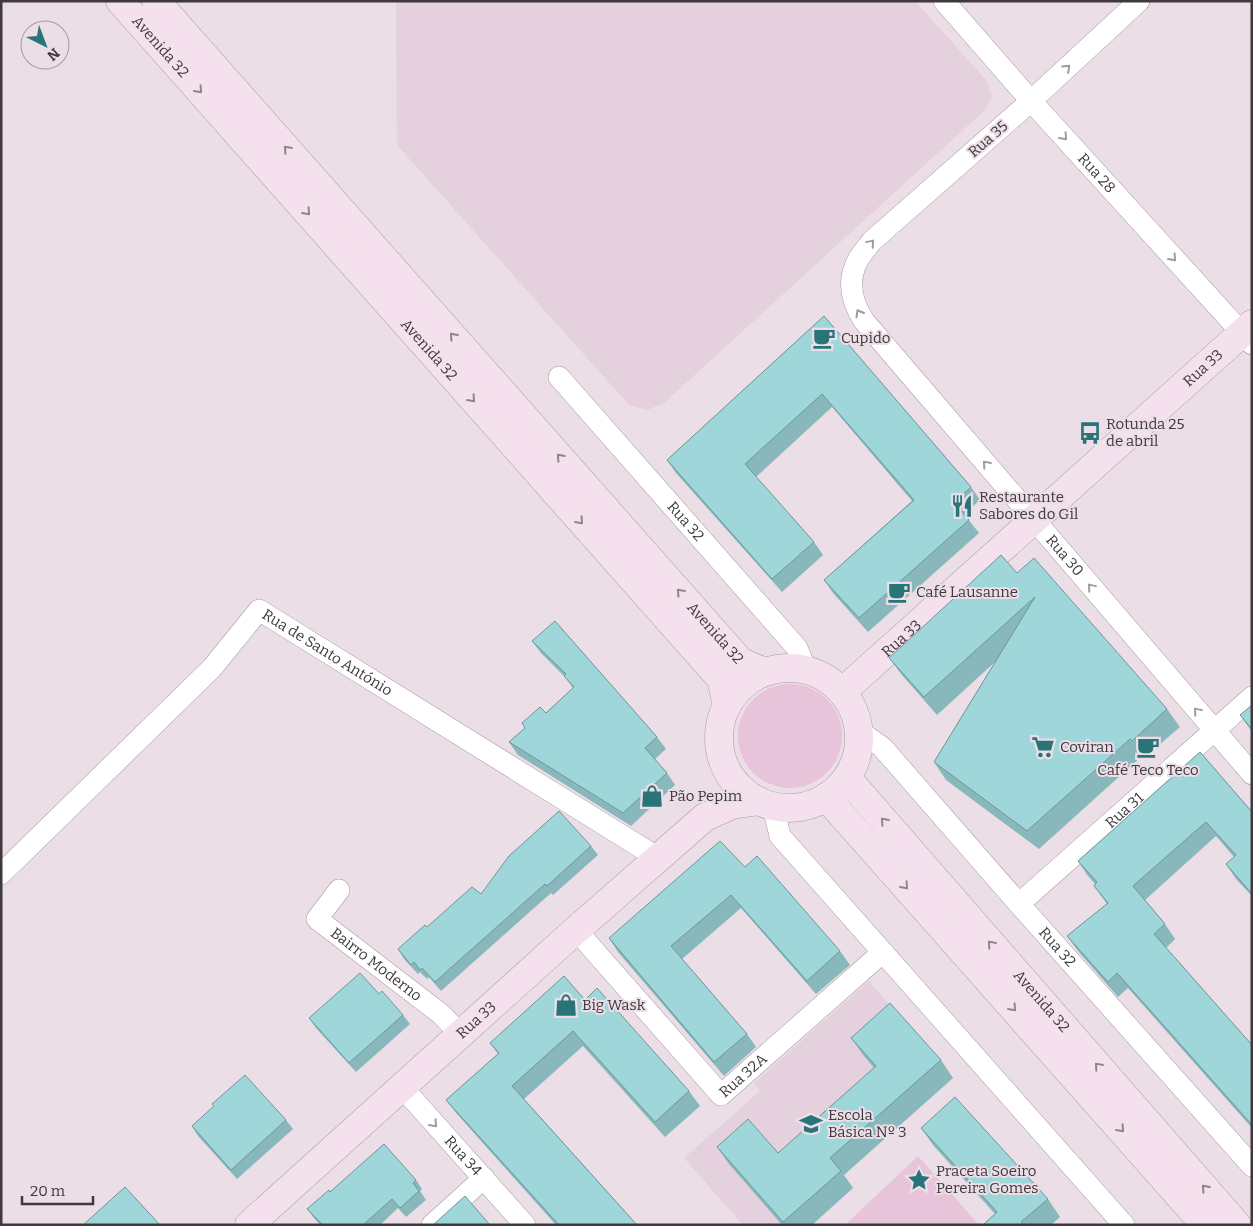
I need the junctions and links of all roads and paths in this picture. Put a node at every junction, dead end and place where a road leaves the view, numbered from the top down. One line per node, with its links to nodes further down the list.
1 (120, 1): 14 (main road, Avenida 32, one-way to 14)
2 (156, 1): 11 (main road, Avenida 32, one-way to 2)
3 (944, 1): 5 (street, Rua 28)
4 (1138, 1): 5 (street, Rua 35, one-way to 4)
5 (1031, 101): 6 (street, Rua 35, one-way to 5); 7 (street, Rua 28, one-way to 7)
6 (851, 286): 9 (street, Rua 30, one-way to 6)
7 (1248, 334): 9 (main road, Rua 33)
8 (559, 377): 10 (street, Rua 32)
9 (1034, 520): 12 (main road, Rua 33); 16 (street, Rua 30, one-way to 9)
10 (806, 670): 11 (main road); 12 (main road)
11 (765, 672): 14 (main road)
12 (842, 692): 15 (main road)
13 (1252, 697): 16 (street, Rua 31)
14 (727, 705): 17 (main road)
15 (859, 731): 19 (main road); 26 (street, Rua 32)
16 (1214, 731): 18 (street, Rua 30); 26 (street, Rua 31)
17 (722, 758): 21 (main road); 22 (main road, Rua 33)
18 (1252, 774)
19 (846, 778): 20 (main road); 38 (main road, Avenida 32, one-way to 19)
20 (826, 797): 21 (main road); 37 (main road, Avenida 32, one-way to 37)
21 (766, 804): 22 (main road, Rua 33); 28 (street)
22 (705, 817): 23 (main road, Rua 33)
23 (658, 858): 24 (street, Rua de Santo António); 27 (main road, Rua 33)
24 (1, 874)
25 (339, 890): 29 (street, Bairro Moderno)
26 (1020, 904): 31 (street, Rua 32)
27 (576, 930): 28 (street, Rua 32A); 29 (main road, Rua 33)
28 (883, 952): 36 (street)
29 (461, 1035): 30 (main road, Rua 33)
30 (402, 1087): 32 (street, Rua 34, one-way to 32); 33 (main road, Rua 33)
31 (1252, 1166)
32 (484, 1178): 34 (street); 35 (street, Rua 34)
33 (249, 1225)
34 (432, 1225)
35 (525, 1225)
36 (1124, 1225)
37 (1205, 1225)
38 (1237, 1225)

